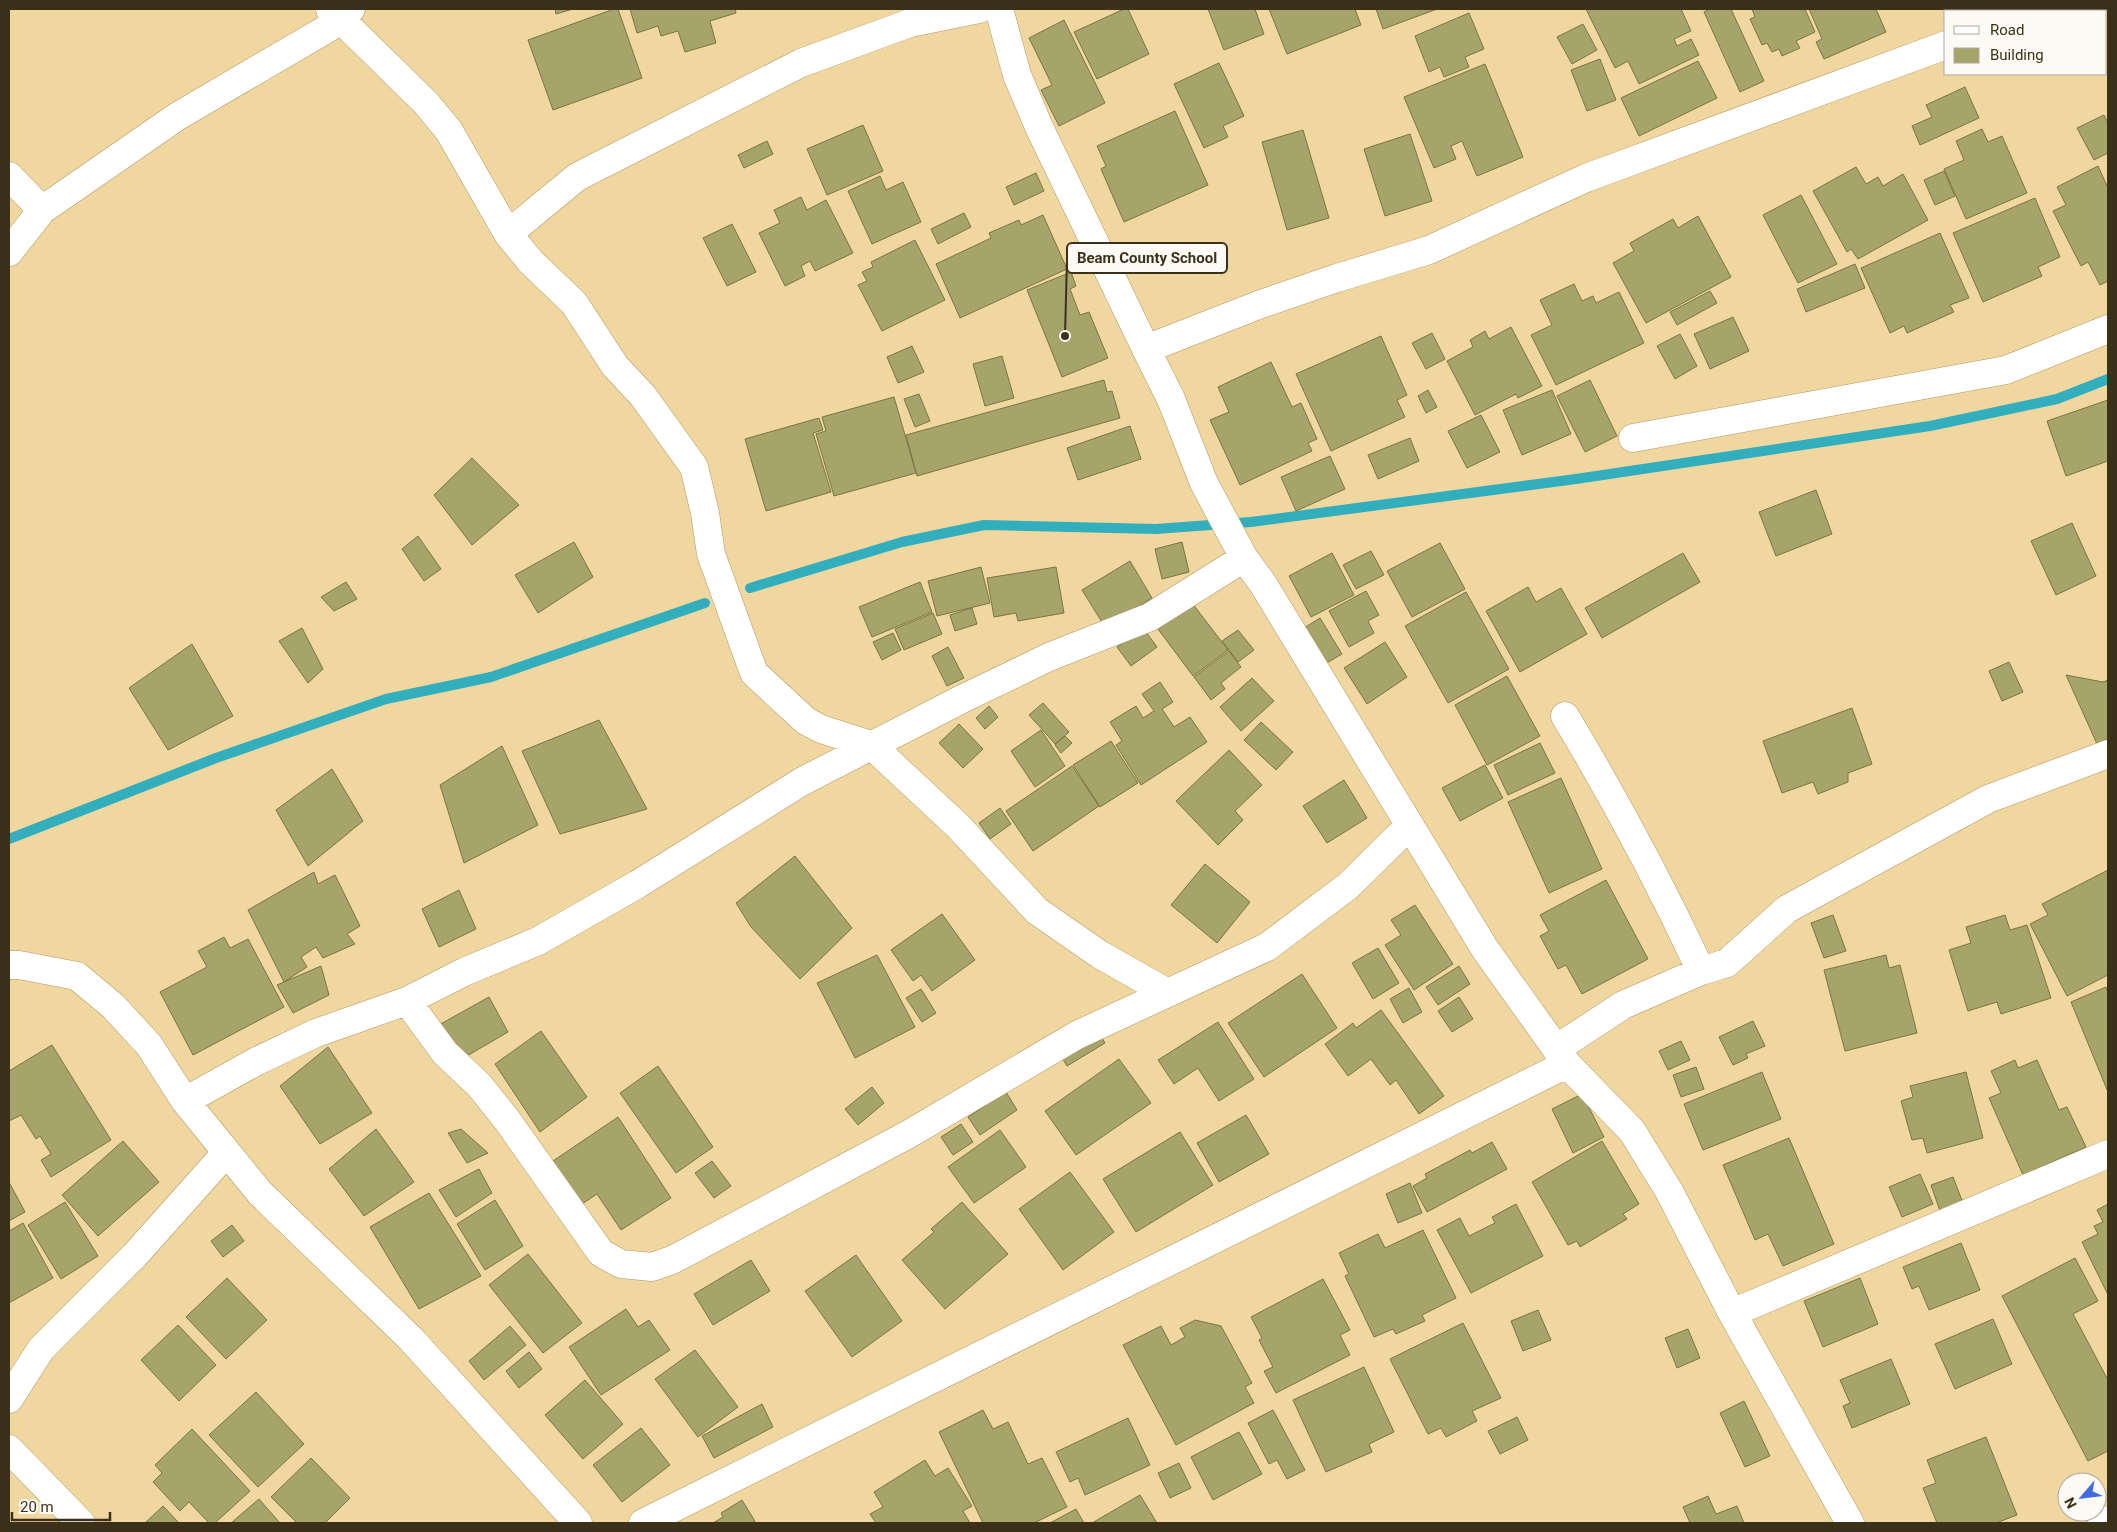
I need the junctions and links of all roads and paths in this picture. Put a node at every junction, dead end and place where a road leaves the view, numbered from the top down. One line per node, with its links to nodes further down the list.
1 (979, 9): 7 (street)
2 (1000, 9): 10 (street)
3 (341, 13): 6 (street); 7 (street)
4 (1944, 46): 10 (street)
5 (9, 176): 6 (street)
6 (42, 210): 8 (street)
7 (508, 234): 14 (street)
8 (9, 252)
9 (2108, 329): 11 (street)
10 (1146, 349): 12 (street)
11 (1633, 438)
12 (1239, 548): 14 (street); 16 (street)
13 (1565, 716): 18 (street)
14 (871, 745): 19 (street); 20 (street)
15 (2108, 754): 18 (street)
16 (1409, 826): 19 (street); 21 (street)
17 (9, 965): 22 (street)
18 (1701, 971): 21 (street)
19 (1166, 992): 20 (street)
20 (407, 1001): 22 (street)
21 (1561, 1057): 25 (street); 31 (street)
22 (184, 1101): 23 (street)
23 (226, 1153): 26 (street); 30 (street)
24 (2108, 1154): 25 (street)
25 (1732, 1313): 32 (street)
26 (9, 1399)
27 (9, 1449): 29 (street)
28 (2108, 1520): 33 (street)
29 (81, 1523)
30 (578, 1523)
31 (643, 1523)
32 (1850, 1523)
33 (2102, 1523)

